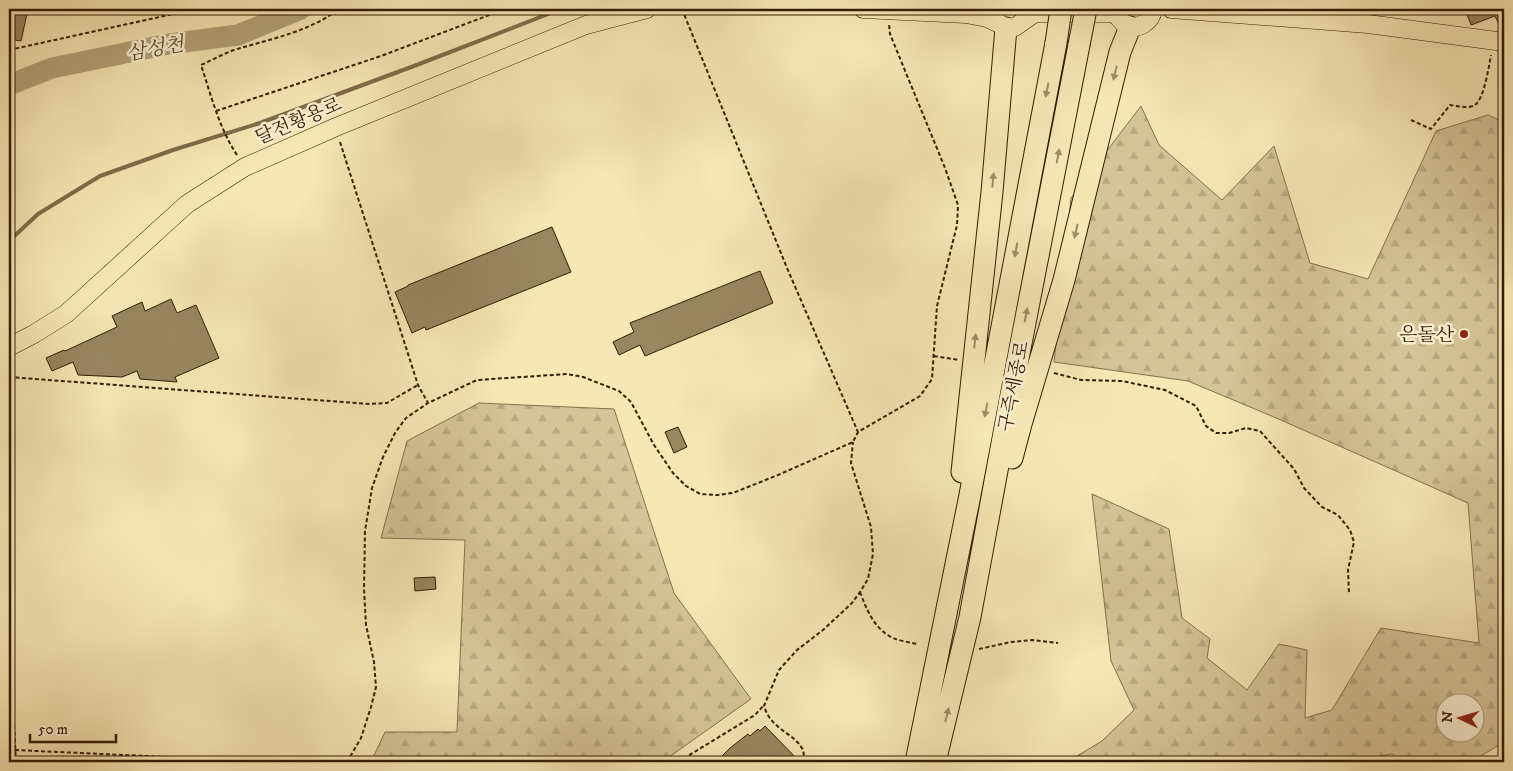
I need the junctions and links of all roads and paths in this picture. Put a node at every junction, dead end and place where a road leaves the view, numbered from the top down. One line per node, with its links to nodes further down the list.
1 (196, 9): 16 (path)
2 (339, 9): 17 (path)
3 (505, 9): 17 (path)
4 (648, 9): 19 (main road, 달전황용로)
5 (682, 9): 28 (path)
6 (863, 9): 11 (main road)
7 (987, 9): 12 (main road)
8 (1061, 9): 39 (highway, 구즉세종로, one-way to 39, bridge)
9 (1086, 9): 36 (highway, 구즉세종로, one-way to 9, bridge)
10 (1173, 9): 13 (main road); 15 (main road)
11 (889, 10): 12 (main road); 22 (path)
12 (966, 14): 14 (main road)
13 (1144, 18): 14 (main road); 36 (highway, one-way to 36)
14 (999, 20): 39 (highway, one-way to 14)
15 (1500, 41): 18 (path)
16 (9, 50)
17 (216, 111): 20 (path)
18 (1411, 120)
19 (336, 127): 21 (main road, 달전황용로); 26 (path)
20 (228, 142)
21 (9, 347)
22 (934, 356): 23 (path); 28 (path)
23 (960, 361)
24 (1050, 371): 31 (path)
25 (9, 377): 26 (path)
26 (418, 386): 27 (path)
27 (428, 402): 29 (path); 42 (path)
28 (858, 432): 29 (path)
29 (853, 442): 30 (path)
30 (860, 592): 33 (path); 37 (path)
31 (1349, 594)
32 (1058, 643): 34 (path)
33 (917, 644)
34 (977, 650)
35 (9, 667): 38 (path)
36 (955, 682): 39 (highway, 구즉세종로, one-way to 36)
37 (764, 706): 43 (path); 44 (path)
38 (15, 750): 40 (path); 41 (path)
39 (923, 759)
40 (16, 762)
41 (276, 762)
42 (348, 762)
43 (678, 762)
44 (805, 762)

